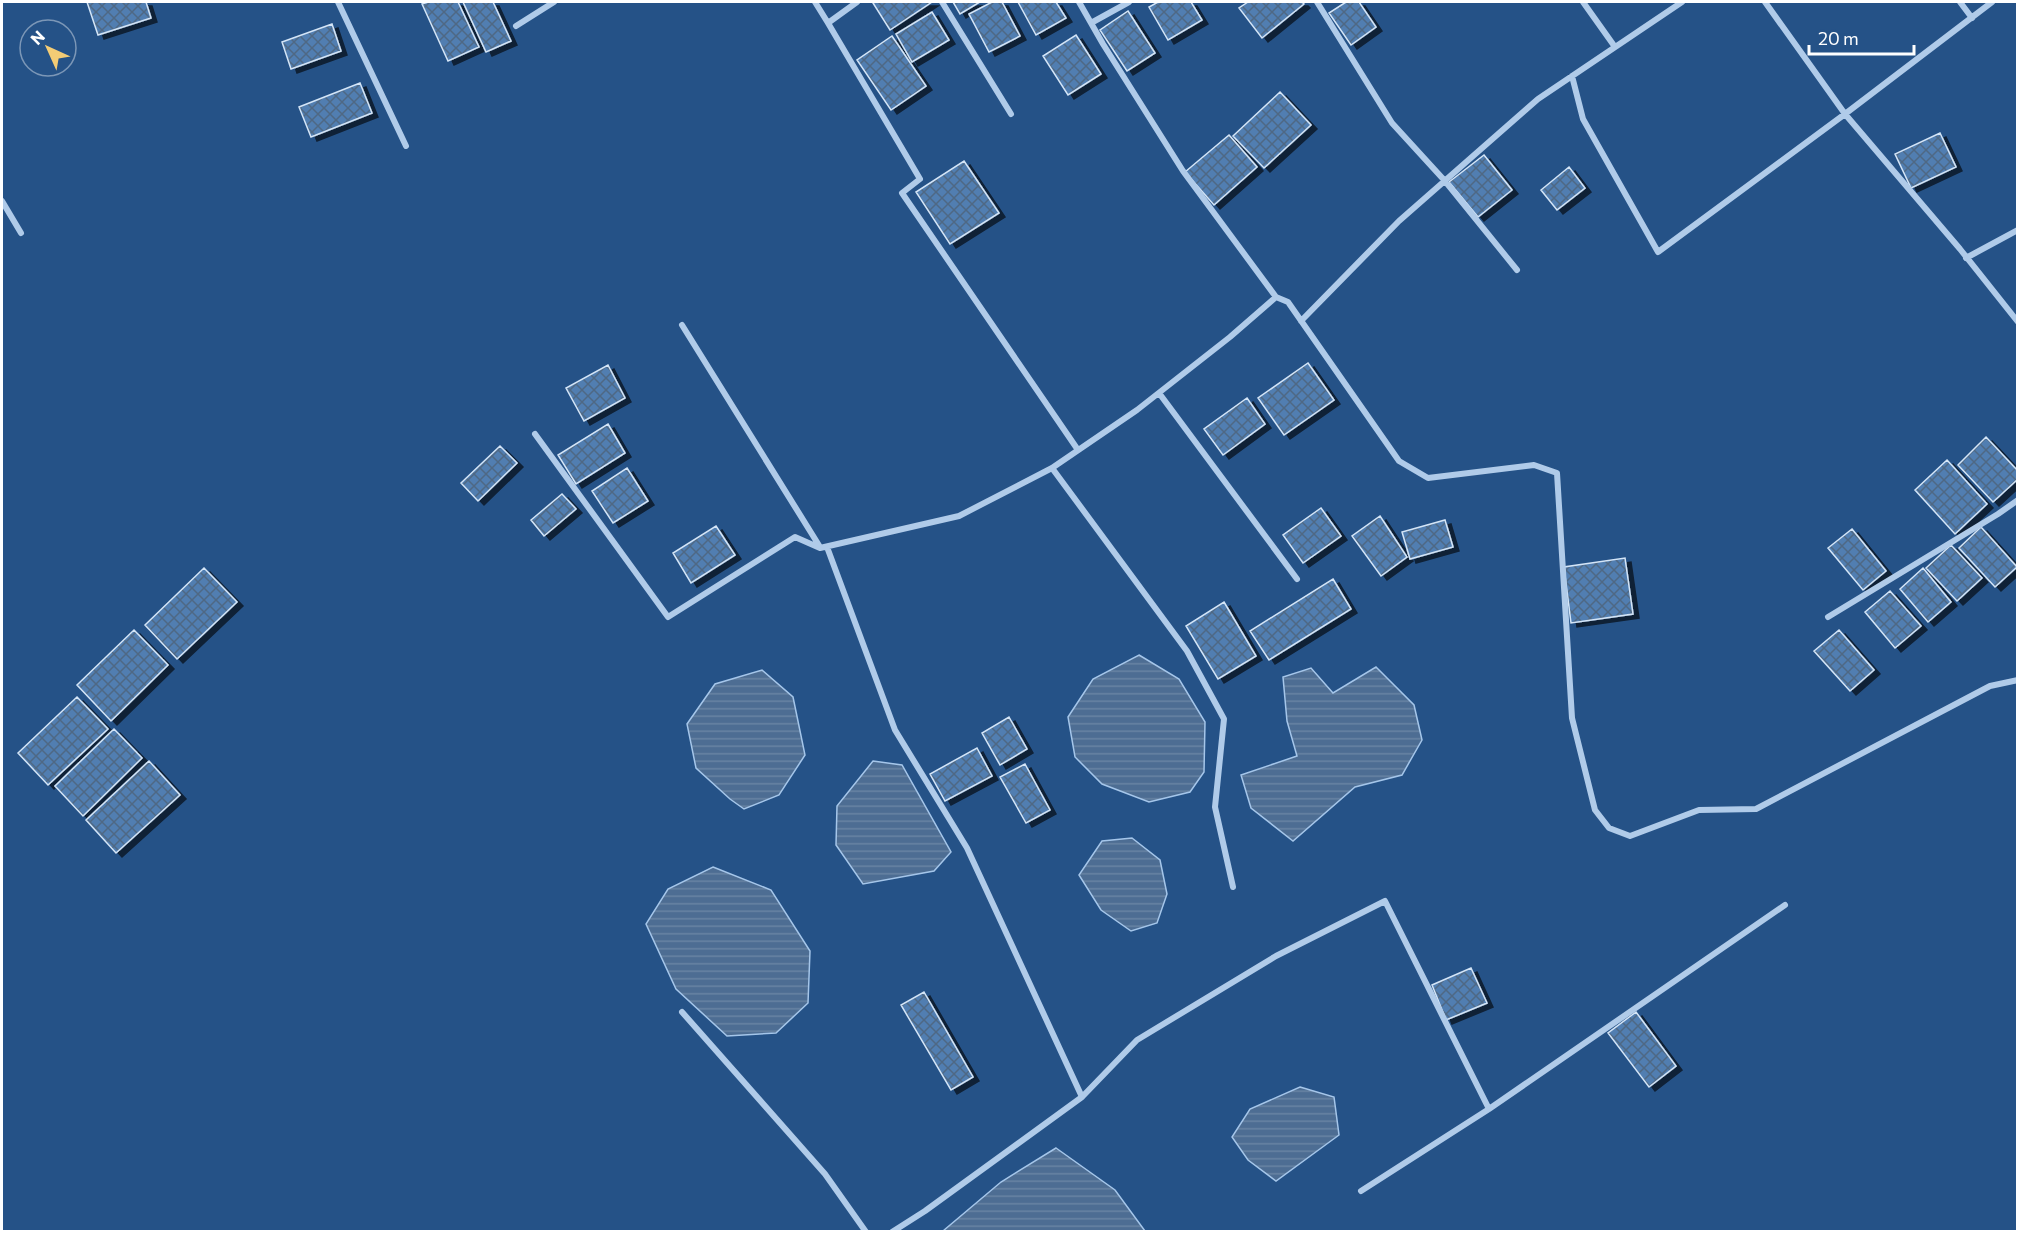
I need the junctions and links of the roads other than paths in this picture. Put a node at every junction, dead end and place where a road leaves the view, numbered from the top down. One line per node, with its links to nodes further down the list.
1 (338, 2): 22 (street)
2 (554, 2): 17 (street)
3 (815, 2): 15 (street)
4 (857, 2): 15 (street)
5 (942, 2): 20 (street)
6 (1079, 2): 16 (street)
7 (1129, 2): 16 (street)
8 (1317, 2): 23 (street)
9 (1583, 2): 18 (street)
10 (1682, 2): 18 (street)
11 (1765, 2): 21 (street)
12 (1960, 2): 14 (street)
13 (1992, 2): 14 (street)
14 (1972, 18): 21 (street)
15 (828, 23): 35 (street)
16 (1091, 23): 29 (street)
17 (516, 26)
18 (1615, 47): 19 (street)
19 (1572, 76): 21 (street); 23 (street)
20 (1011, 114)
21 (1845, 114): 27 (street)
22 (406, 146)
23 (1445, 181): 28 (street); 30 (street)
24 (2, 201): 26 (street)
25 (2018, 230): 27 (street)
26 (21, 233)
27 (1966, 258): 31 (street)
28 (1517, 270)
29 (1276, 297): 30 (street); 33 (street)
30 (1301, 321): 41 (street)
31 (2018, 322)
32 (682, 326): 38 (street)
33 (1159, 393): 35 (street); 39 (street)
34 (535, 434): 38 (street)
35 (1078, 450): 36 (street)
36 (1052, 468): 38 (street); 42 (street)
37 (2018, 500): 40 (street)
38 (824, 547): 45 (street)
39 (1297, 579)
40 (1827, 617)
41 (2018, 680)
42 (1233, 886)
43 (1785, 905): 46 (street)
44 (682, 1012): 48 (street)
45 (1082, 1097): 46 (street); 49 (street)
46 (1489, 1109): 47 (street)
47 (1361, 1191)
48 (866, 1232)
49 (892, 1232)

